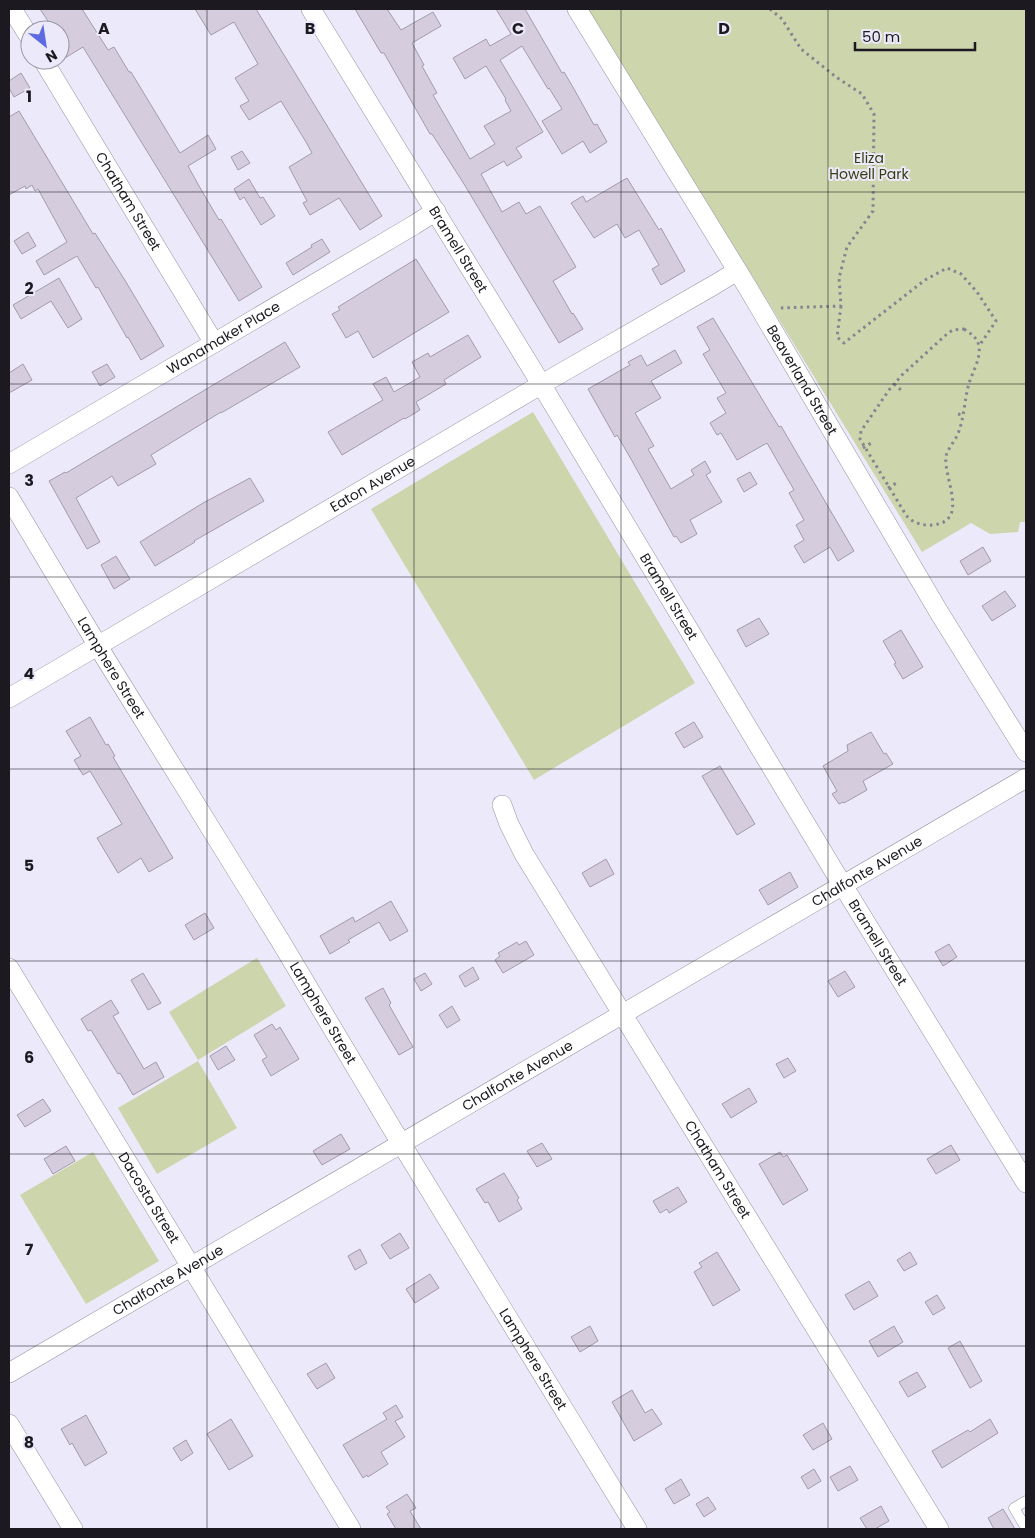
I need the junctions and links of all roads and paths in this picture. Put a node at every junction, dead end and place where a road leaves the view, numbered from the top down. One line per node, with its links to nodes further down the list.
1 (12, 9): 5 (street)
2 (311, 9): 7 (street, Bramell Street)
3 (577, 9): 8 (street, Beaverland Street)
4 (770, 9): 9 (path)
5 (20, 22)
6 (49, 70): 11 (street, Chatham Street)
7 (436, 211): 11 (street, Wanamaker Place); 13 (street, Bramell Street)
8 (737, 270): 10 (street, Beaverland Street); 13 (street, Eaton Avenue)
9 (842, 306): 10 (path); 12 (path)
10 (762, 312): 22 (street, Beaverland Street)
11 (214, 342): 18 (street, Wanamaker Place)
12 (979, 346): 14 (path); 17 (path)
13 (542, 384): 20 (street, Eaton Avenue); 25 (street, Bramell Street)
14 (894, 384): 15 (path); 17 (path)
15 (901, 390)
16 (958, 414): 17 (path)
17 (964, 415)
18 (9, 464)
19 (9, 497): 20 (street, Lamphere Street)
20 (98, 646): 21 (street, Eaton Avenue); 28 (street, Lamphere Street)
21 (9, 698)
22 (1026, 752)
23 (1026, 778): 25 (street, Chalfonte Avenue)
24 (502, 806): 27 (street, Chatham Street)
25 (843, 885): 27 (street, Chalfonte Avenue); 29 (street, Bramell Street)
26 (9, 968): 30 (street, Dacosta Street)
27 (623, 1014): 28 (street, Chalfonte Avenue); 38 (street, Chatham Street)
28 (401, 1143): 30 (street, Chalfonte Avenue); 37 (street, Lamphere Street)
29 (1026, 1182)
30 (191, 1266): 31 (street, Chalfonte Avenue); 36 (street, Dacosta Street)
31 (9, 1373)
32 (9, 1424): 35 (street)
33 (1026, 1501): 34 (lane)
34 (1026, 1528)
35 (73, 1529)
36 (351, 1529)
37 (637, 1529)
38 (938, 1529)

